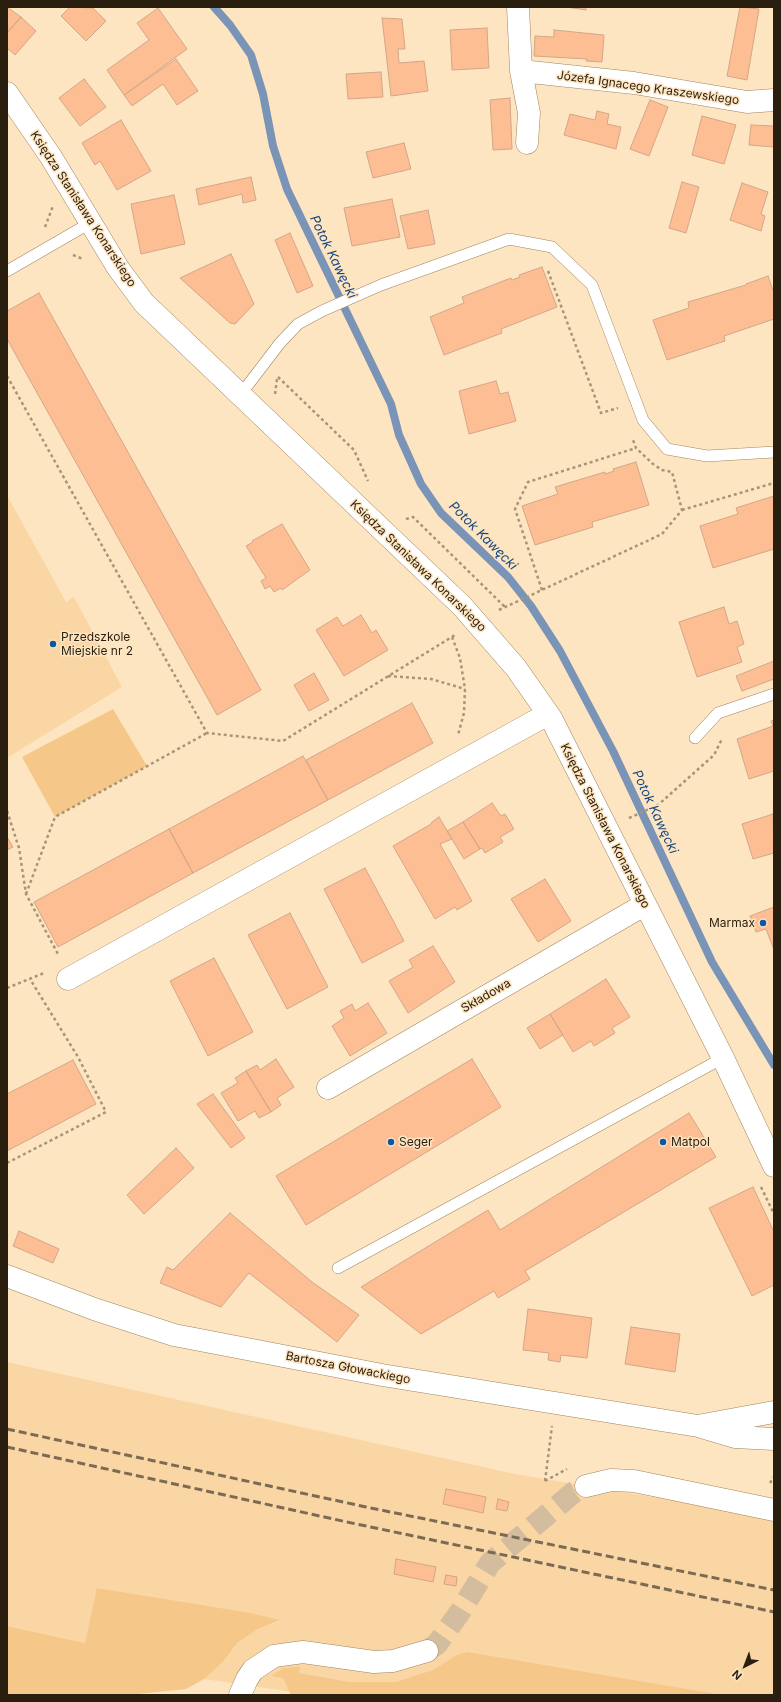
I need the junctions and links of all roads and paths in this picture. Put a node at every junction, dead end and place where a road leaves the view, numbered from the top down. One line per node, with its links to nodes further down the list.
1 (518, 7): 2 (street)
2 (521, 71): 4 (street, Józefa Ignacego Kraszewskiego); 5 (street)
3 (7, 93): 6 (street, Księdza Stanisława Konarskiego)
4 (774, 100)
5 (528, 143)
6 (90, 223): 8 (lane); 11 (street, Księdza Stanisława Konarskiego)
7 (546, 265): 12 (path)
8 (7, 271)
9 (7, 376): 28 (path)
10 (278, 376): 17 (path)
11 (241, 394): 15 (lane); 27 (street, Księdza Stanisława Konarskiego)
12 (623, 413)
13 (631, 434): 14 (path)
14 (636, 448): 18 (path); 20 (path)
15 (774, 452)
16 (774, 482): 18 (path)
17 (369, 484)
18 (682, 510): 20 (path)
19 (402, 520): 22 (path)
20 (542, 590): 21 (path)
21 (514, 603)
22 (505, 607)
23 (458, 633): 24 (path)
24 (388, 676): 25 (path); 28 (path)
25 (465, 689)
26 (774, 694): 30 (lane)
27 (548, 714): 34 (street, Księdza Stanisława Konarskiego); 36 (street)
28 (207, 733): 33 (path)
29 (724, 735): 32 (path)
30 (695, 738)
31 (7, 811): 33 (path)
32 (625, 820)
33 (26, 894): 36 (path)
34 (644, 905): 37 (street, Księdza Stanisława Konarskiego); 38 (street, Składowa)
35 (30, 979): 39 (path)
36 (68, 979)
37 (723, 1058): 40 (street, Księdza Stanisława Konarskiego); 41 (lane)
38 (328, 1088)
39 (7, 1164)
40 (774, 1166)
41 (338, 1268)
42 (7, 1276): 45 (street, Bartosza Głowackiego)
43 (774, 1412): 45 (street, Bartosza Głowackiego)
44 (553, 1421): 47 (path)
45 (698, 1426): 46 (street, Bartosza Głowackiego)
46 (774, 1439)
47 (545, 1481)
48 (586, 1486): 49 (street)
49 (773, 1509)
50 (427, 1651): 51 (street)
51 (240, 1695)

